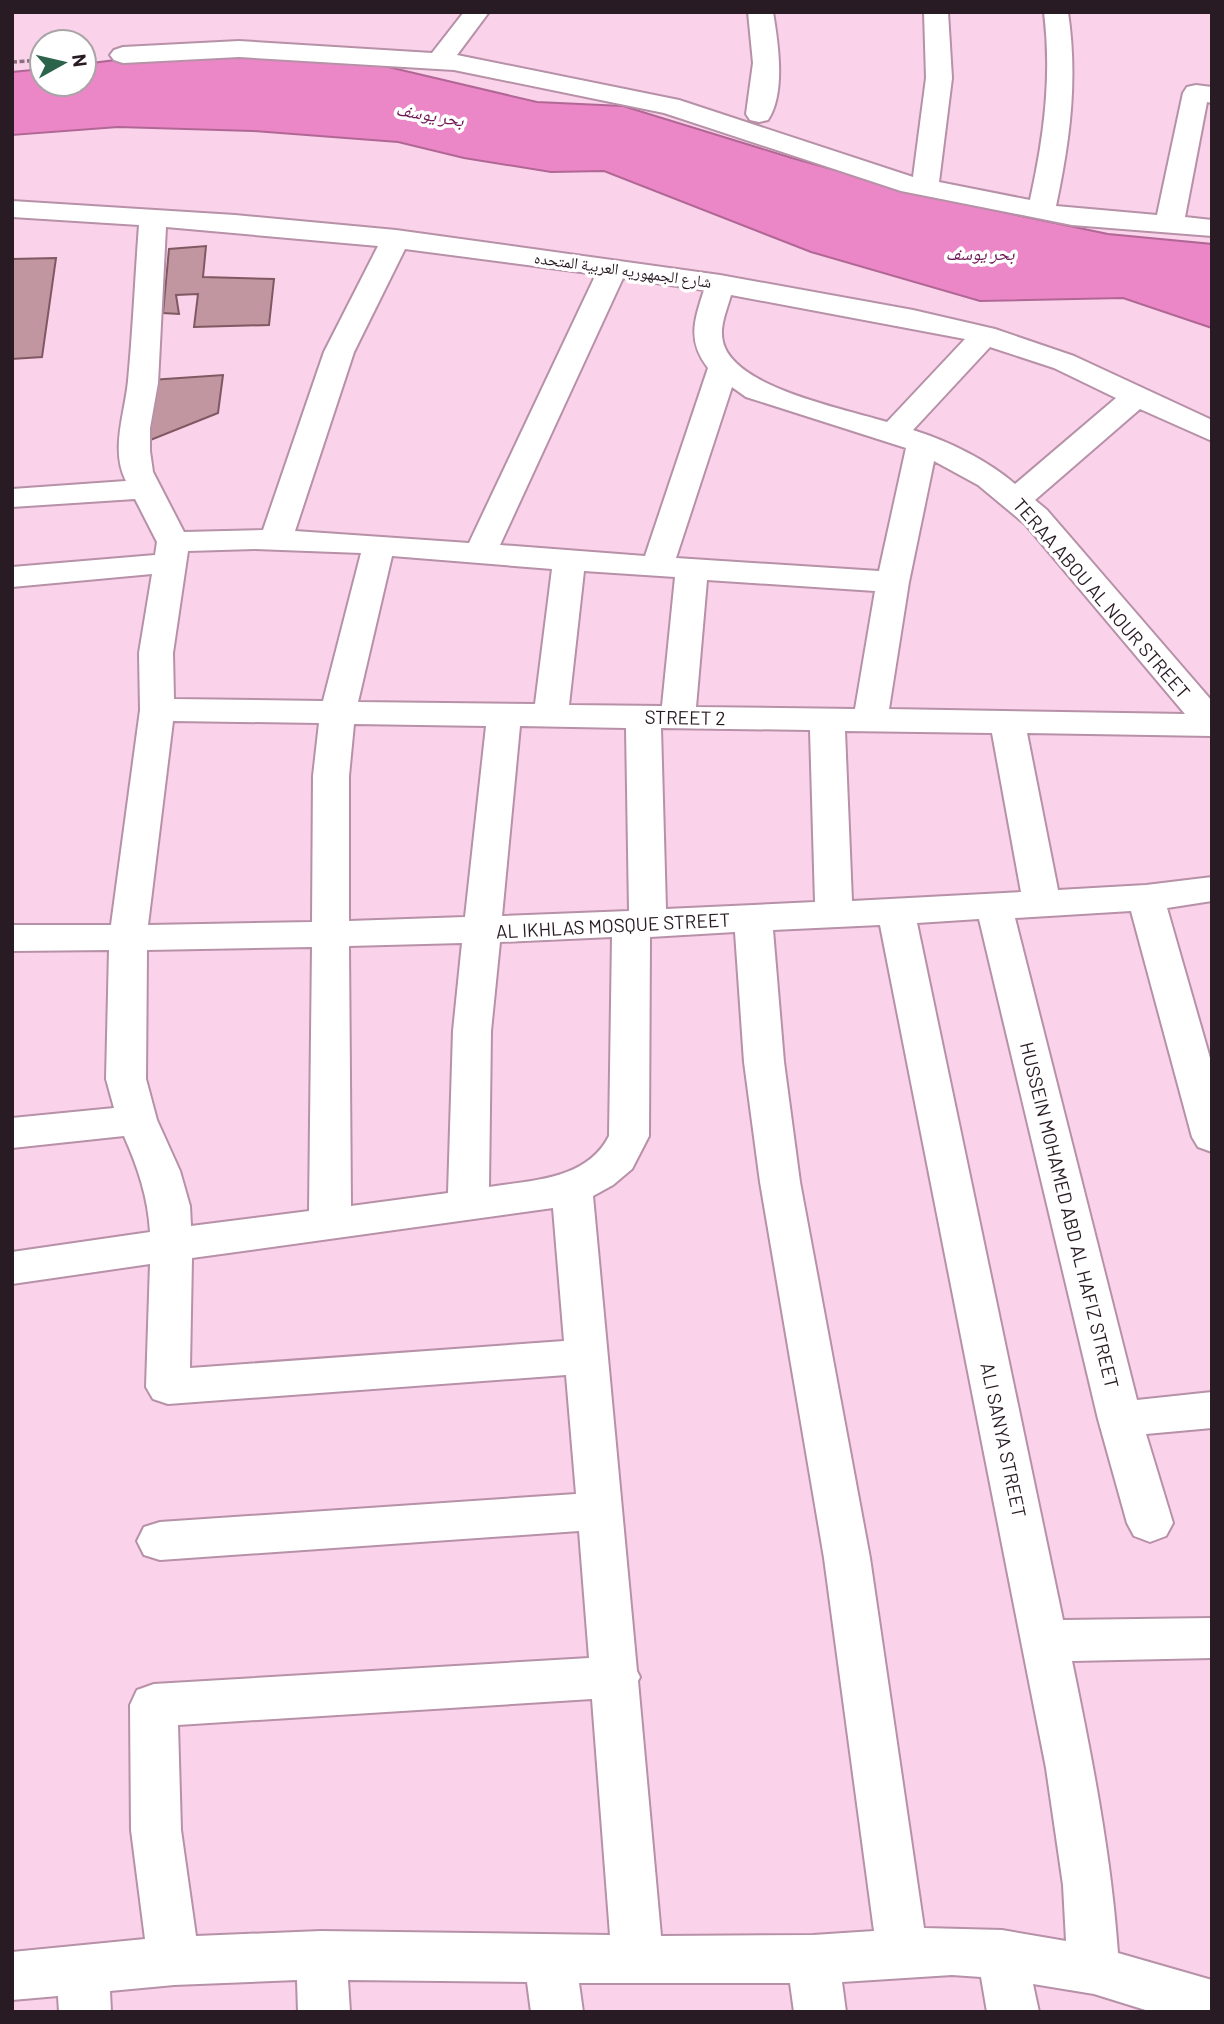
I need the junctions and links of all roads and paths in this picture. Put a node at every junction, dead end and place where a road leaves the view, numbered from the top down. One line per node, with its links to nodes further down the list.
1 (477, 12): 6 (street)
2 (760, 12): 8 (street)
3 (936, 12): 9 (street)
4 (1056, 12): 11 (street)
5 (123, 55): 6 (street)
6 (439, 61): 9 (street)
7 (1212, 95): 13 (street)
8 (759, 114)
9 (925, 188): 11 (street)
10 (12, 209): 12 (street, شارع الجمهوريه العربية المتحده)
11 (1041, 212): 13 (street)
12 (153, 217): 15 (street, شارع الجمهوريه العربية المتحده); 23 (street)
13 (1168, 226): 14 (street)
14 (1212, 228)
15 (396, 239): 16 (street, شارع الجمهوريه العربية المتحده); 26 (street)
16 (613, 268): 17 (street, شارع الجمهوريه العربية المتحده); 29 (street)
17 (720, 284): 18 (street, شارع الجمهوريه العربية المتحده); 19 (street, TERAA ABOU AL NOUR STREET)
18 (985, 335): 20 (street, شارع الجمهوريه العربية المتحده); 22 (street)
19 (723, 368): 22 (street, TERAA ABOU AL NOUR STREET); 31 (street)
20 (1138, 395): 21 (street, شارع الجمهوريه العربية المتحده); 25 (street)
21 (1212, 432)
22 (908, 438): 25 (street, TERAA ABOU AL NOUR STREET); 34 (street)
23 (145, 489): 24 (street); 28 (street)
24 (12, 498)
25 (1017, 499): 43 (street, TERAA ABOU AL NOUR STREET)
26 (276, 538): 27 (street); 28 (street)
27 (379, 544): 29 (street); 36 (street)
28 (172, 553): 33 (street); 35 (street)
29 (480, 553): 30 (street)
30 (569, 560): 31 (street); 38 (street)
31 (657, 567): 32 (street)
32 (692, 569): 34 (street); 39 (street)
33 (12, 577)
34 (893, 582): 41 (street)
35 (157, 710): 36 (street, STREET 2); 55 (street)
36 (338, 712): 37 (street, STREET 2); 53 (street)
37 (504, 715): 38 (street, STREET 2); 52 (street)
38 (551, 715): 39 (street, STREET 2)
39 (660, 717): 40 (street, STREET 2); 51 (street)
40 (827, 719): 41 (street, STREET 2); 49 (street)
41 (870, 720): 42 (street, STREET 2)
42 (1007, 722): 43 (street, STREET 2); 46 (street)
43 (1212, 724)
44 (1212, 889): 45 (street, AL IKHLAS MOSQUE STREET)
45 (1146, 898): 46 (street, AL IKHLAS MOSQUE STREET); 58 (street)
46 (1042, 903): 47 (street, AL IKHLAS MOSQUE STREET)
47 (994, 906): 48 (street, AL IKHLAS MOSQUE STREET); 66 (street, HUSSEIN MOHAMED ABD AL HAFIZ STREET)
48 (895, 912): 49 (street, AL IKHLAS MOSQUE STREET); 71 (street, ALI SANYA STREET)
49 (834, 915): 50 (street, AL IKHLAS MOSQUE STREET)
50 (753, 919): 51 (street, AL IKHLAS MOSQUE STREET); 73 (street)
51 (640, 925): 52 (street, AL IKHLAS MOSQUE STREET); 59 (street)
52 (483, 931): 53 (street, AL IKHLAS MOSQUE STREET); 60 (street)
53 (332, 936): 55 (street, AL IKHLAS MOSQUE STREET); 61 (street)
54 (12, 938): 55 (street, AL IKHLAS MOSQUE STREET)
55 (128, 939): 56 (street)
56 (137, 1120): 57 (street); 62 (street)
57 (12, 1133)
58 (1212, 1137)
59 (572, 1189): 60 (street); 64 (street)
60 (468, 1206): 61 (street)
61 (330, 1224): 62 (street)
62 (171, 1245): 63 (street); 64 (street)
63 (12, 1268)
64 (588, 1356): 67 (street)
65 (1212, 1410): 66 (street)
66 (1119, 1419): 68 (street, HUSSEIN MOHAMED ABD AL HAFIZ STREET)
67 (598, 1511): 69 (street); 72 (street)
68 (1150, 1523)
69 (160, 1541)
70 (1212, 1639): 71 (street)
71 (1046, 1641): 80 (street, ALI SANYA STREET)
72 (615, 1678): 78 (street); 79 (street)
73 (902, 1952): 74 (street); 77 (street)
74 (1002, 1954): 80 (street); 87 (street)
75 (321, 1955): 76 (street); 79 (street); 84 (street)
76 (550, 1959): 78 (street); 85 (street)
77 (813, 1959): 78 (street); 86 (street)
78 (638, 1960)
79 (174, 1961): 82 (street)
80 (1094, 1970): 83 (street)
81 (12, 1976): 82 (street)
82 (84, 1990)
83 (1212, 2005)
84 (324, 2012)
85 (557, 2012)
86 (820, 2012)
87 (1013, 2012)

